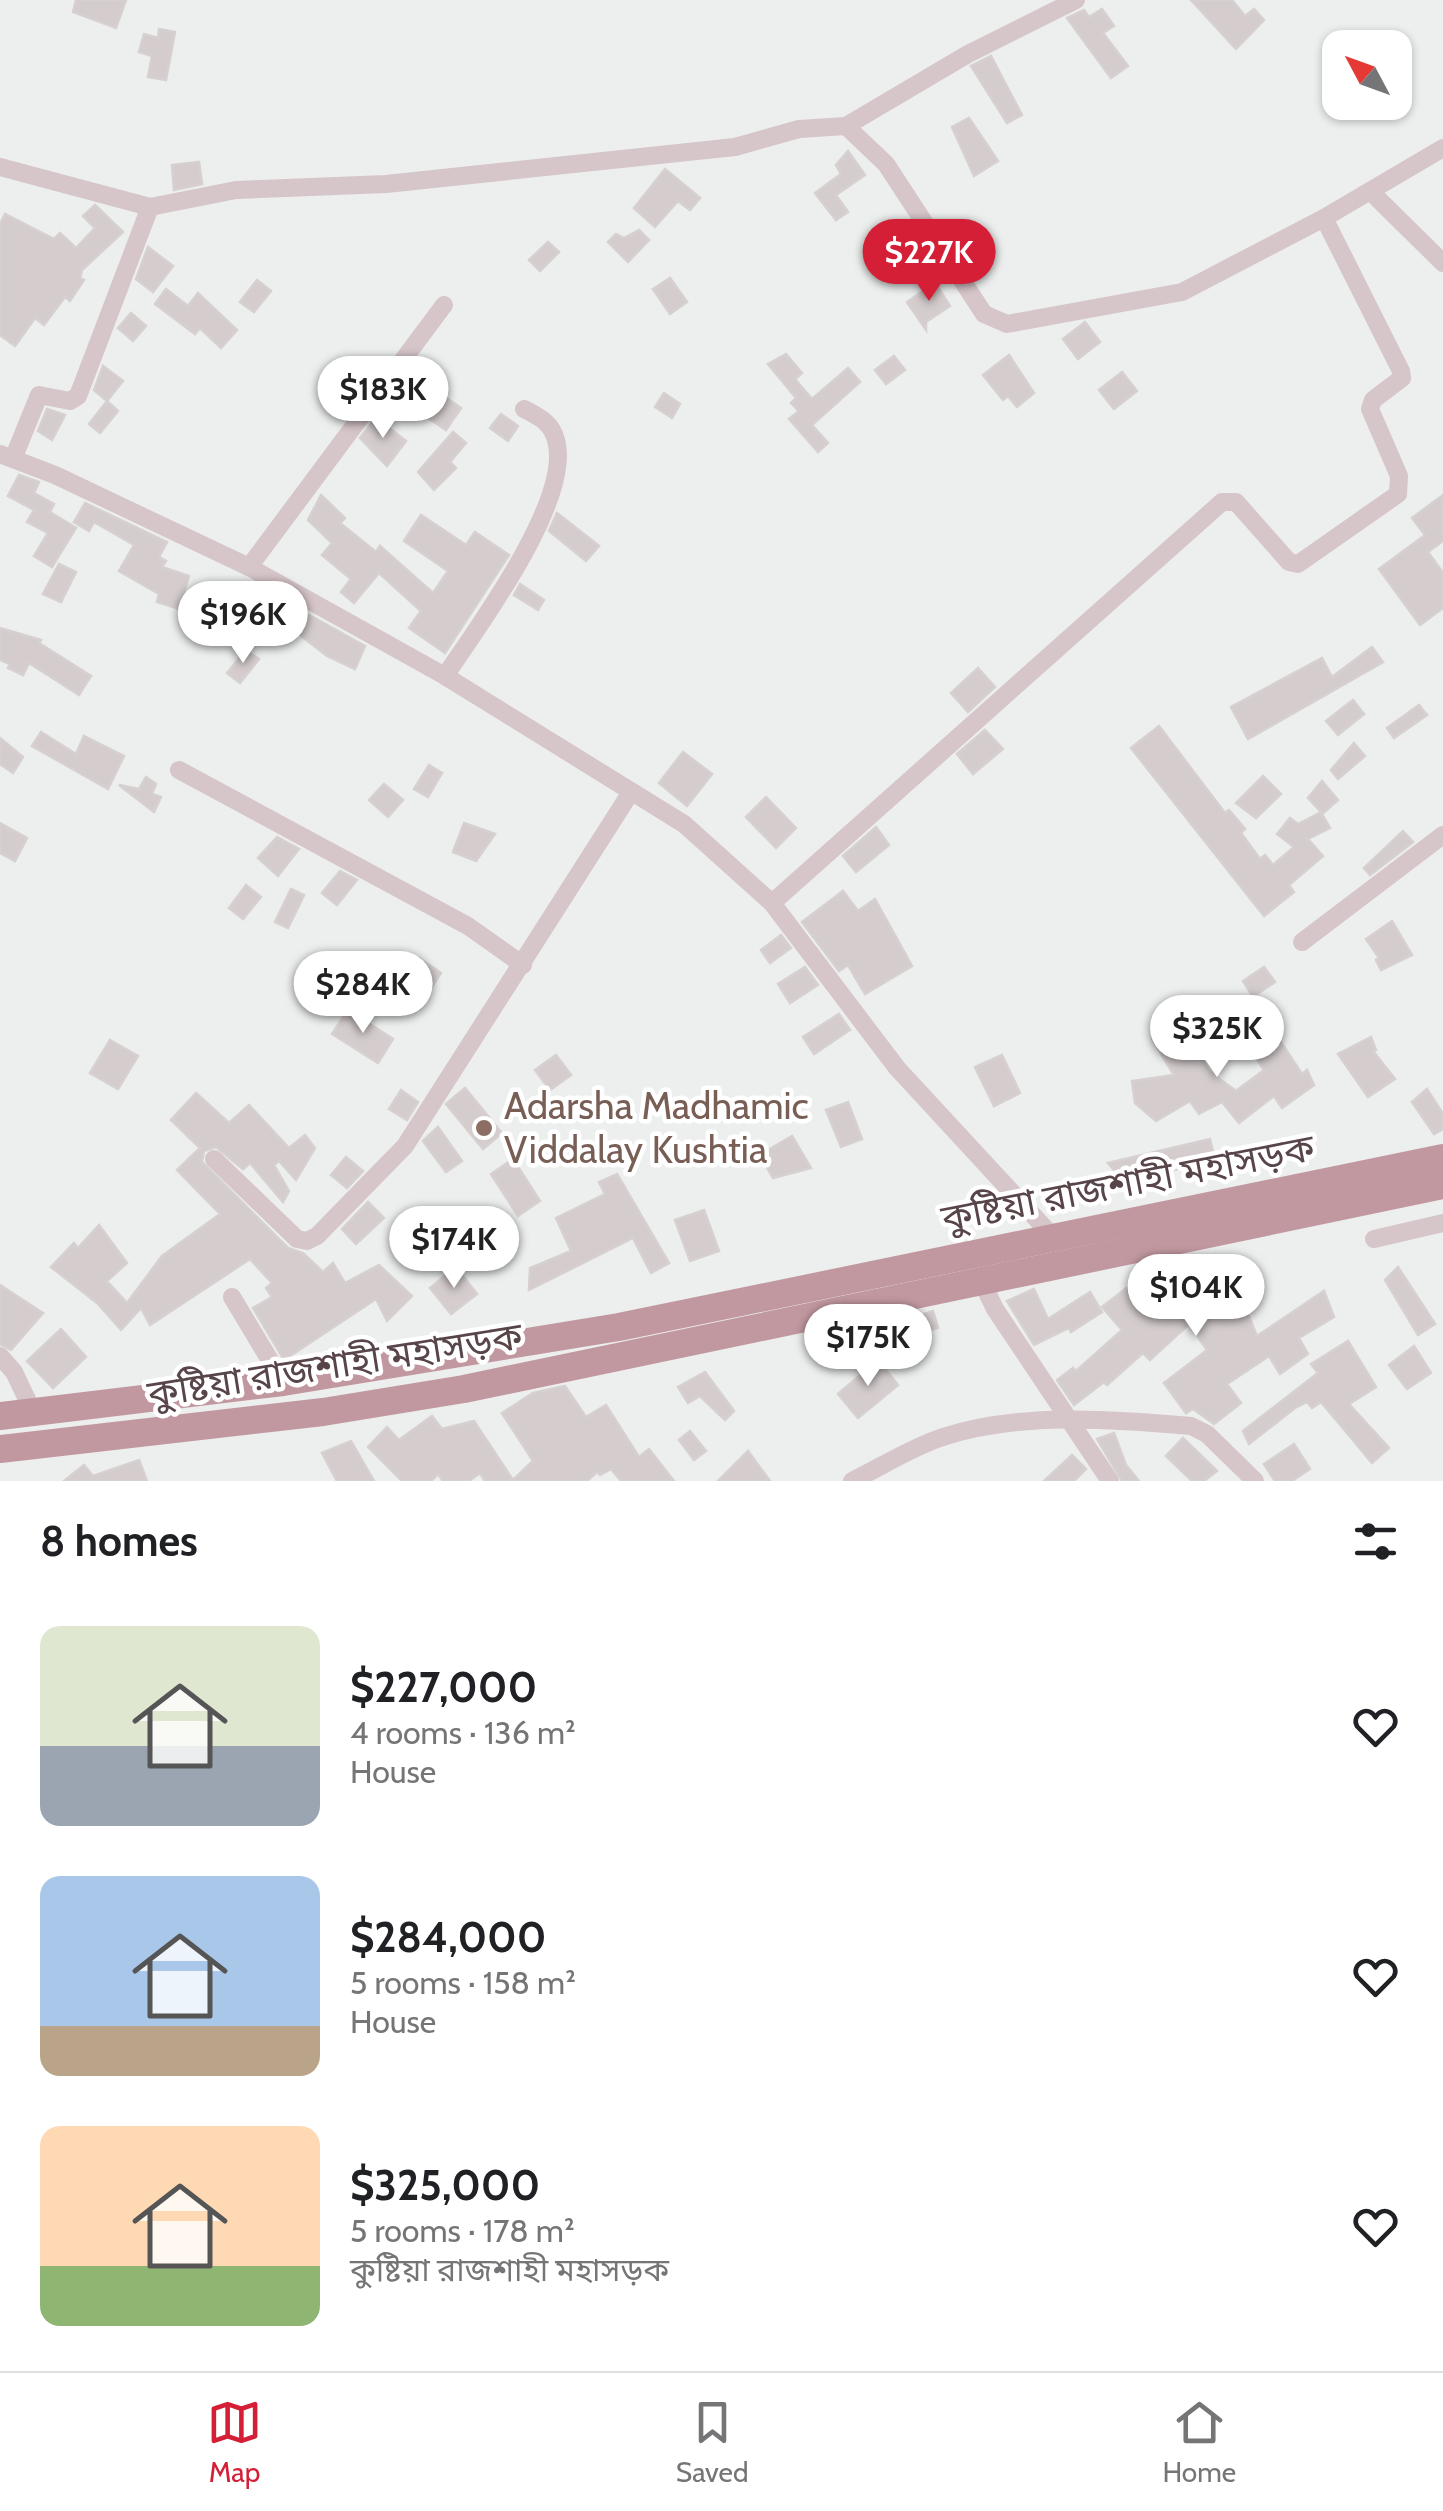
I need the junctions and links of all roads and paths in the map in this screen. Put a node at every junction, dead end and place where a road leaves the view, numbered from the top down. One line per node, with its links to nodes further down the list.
1 (1076, 0): 2 (street)
2 (846, 126): 6 (street); 7 (street)
3 (1443, 148): 5 (street)
4 (0, 167): 6 (street)
5 (1370, 191): 7 (street); 8 (street)
6 (150, 207): 11 (street)
7 (1324, 218): 17 (street)
8 (1443, 264)
9 (444, 305): 12 (street)
10 (524, 409): 13 (street)
11 (6, 456): 12 (street)
12 (249, 567): 13 (street)
13 (445, 676): 15 (street)
14 (179, 770): 19 (street)
15 (631, 792): 17 (street); 19 (street)
16 (1443, 835): 18 (street)
17 (772, 903): 25 (street)
18 (1302, 942)
19 (523, 965): 21 (street)
20 (1443, 1158): 23 (highway, কুষ্টিয়া রাজশাহী মহাসড়ক)
21 (214, 1159)
22 (1443, 1185): 23 (highway, কুষ্টিয়া রাজশাহী মহাসড়ক)
23 (1240, 1212): 25 (highway, কুষ্টিয়া রাজশাহী মহাসড়ক); 28 (highway, কুষ্টিয়া রাজশাহী মহাসড়ক)
24 (1443, 1222): 26 (street)
25 (1054, 1238): 27 (highway, কুষ্টিয়া রাজশাহী মহাসড়ক)
26 (1374, 1239)
27 (882, 1272): 30 (highway); 32 (highway, কুষ্টিয়া রাজশাহী মহাসড়ক)
28 (982, 1282): 30 (highway, কুষ্টিয়া রাজশাহী মহাসড়ক); 37 (street)
29 (232, 1297): 33 (street)
30 (884, 1300): 35 (highway, কুষ্টিয়া রাজশাহী মহাসড়ক)
31 (0, 1356): 34 (street)
32 (323, 1376): 33 (highway, কুষ্টিয়া রাজশাহী মহাসড়ক); 35 (highway)
33 (283, 1382): 34 (highway, কুষ্টিয়া রাজশাহী মহাসড়ক)
34 (33, 1412): 36 (highway, কুষ্টিয়া রাজশাহী মহাসড়ক)
35 (323, 1412): 38 (highway, কুষ্টিয়া রাজশাহী মহাসড়ক)
36 (0, 1416)
37 (1072, 1421): 39 (street); 40 (street); 41 (street)
38 (0, 1449)
39 (852, 1481)
40 (1110, 1481)
41 (1255, 1481)

